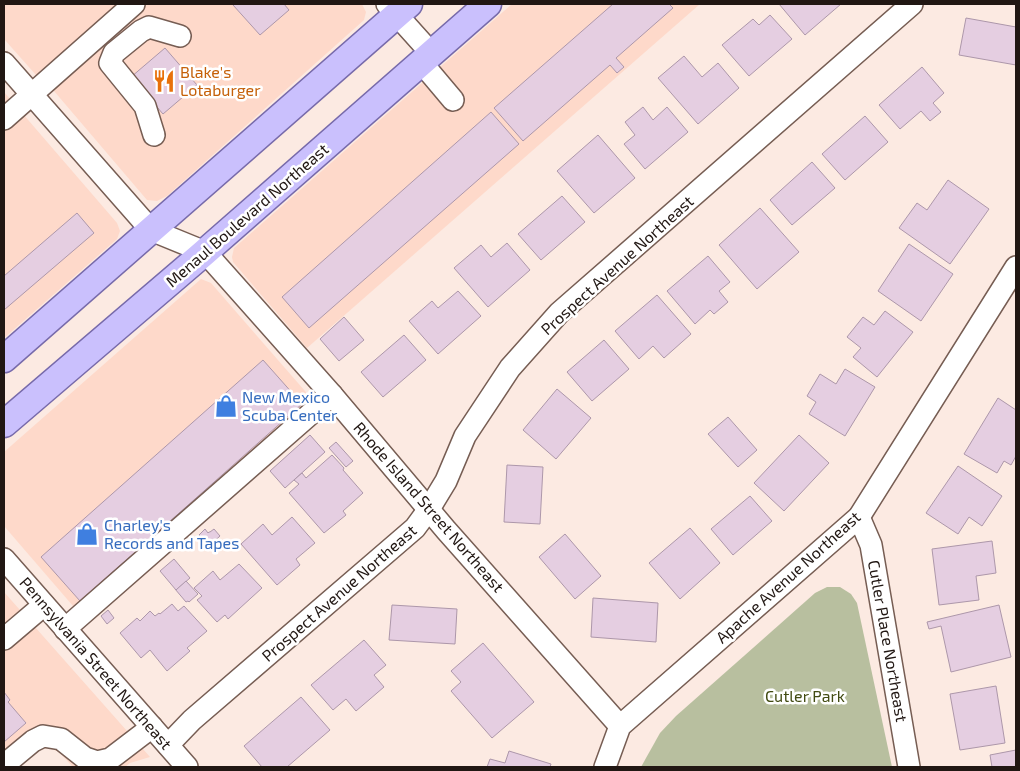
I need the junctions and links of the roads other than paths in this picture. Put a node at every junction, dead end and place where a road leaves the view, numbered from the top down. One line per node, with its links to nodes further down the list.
1 (134, 4): 8 (street)
2 (488, 4): 6 (main road, Menaul Boulevard Northeast)
3 (912, 4): 18 (street, Prospect Avenue Northeast)
4 (397, 7): 6 (street); 12 (main road)
5 (180, 36): 11 (street)
6 (426, 58): 9 (street); 13 (main road, Menaul Boulevard Northeast)
7 (4, 63): 8 (street, Rhode Island Street Northeast)
8 (32, 95): 10 (street); 12 (street, Rhode Island Street Northeast)
9 (453, 100)
10 (4, 119)
11 (154, 135)
12 (151, 230): 13 (street, Rhode Island Street Northeast); 15 (main road)
13 (205, 252): 16 (street, Rhode Island Street Northeast); 17 (main road, Menaul Boulevard Northeast)
14 (1016, 267): 19 (street, Apache Avenue Northeast)
15 (4, 360)
16 (332, 395): 18 (street, Rhode Island Street Northeast); 22 (street)
17 (4, 424)
18 (429, 509): 24 (street, Rhode Island Street Northeast); 26 (street, Prospect Avenue Northeast)
19 (858, 517): 24 (street, Apache Avenue Northeast); 30 (street, Cutler Place Northeast)
20 (4, 559): 21 (street, Pennsylvania Street Northeast)
21 (44, 605): 22 (street, Pennsylvania Street Northeast); 23 (street)
22 (65, 629): 25 (street, Pennsylvania Street Northeast)
23 (4, 640)
24 (620, 726): 29 (street, Apache Avenue Northeast)
25 (152, 727): 26 (street, Pennsylvania Street Northeast); 27 (street)
26 (168, 745): 28 (street, Pennsylvania Street Northeast)
27 (4, 765)
28 (187, 767)
29 (606, 767)
30 (909, 767)

